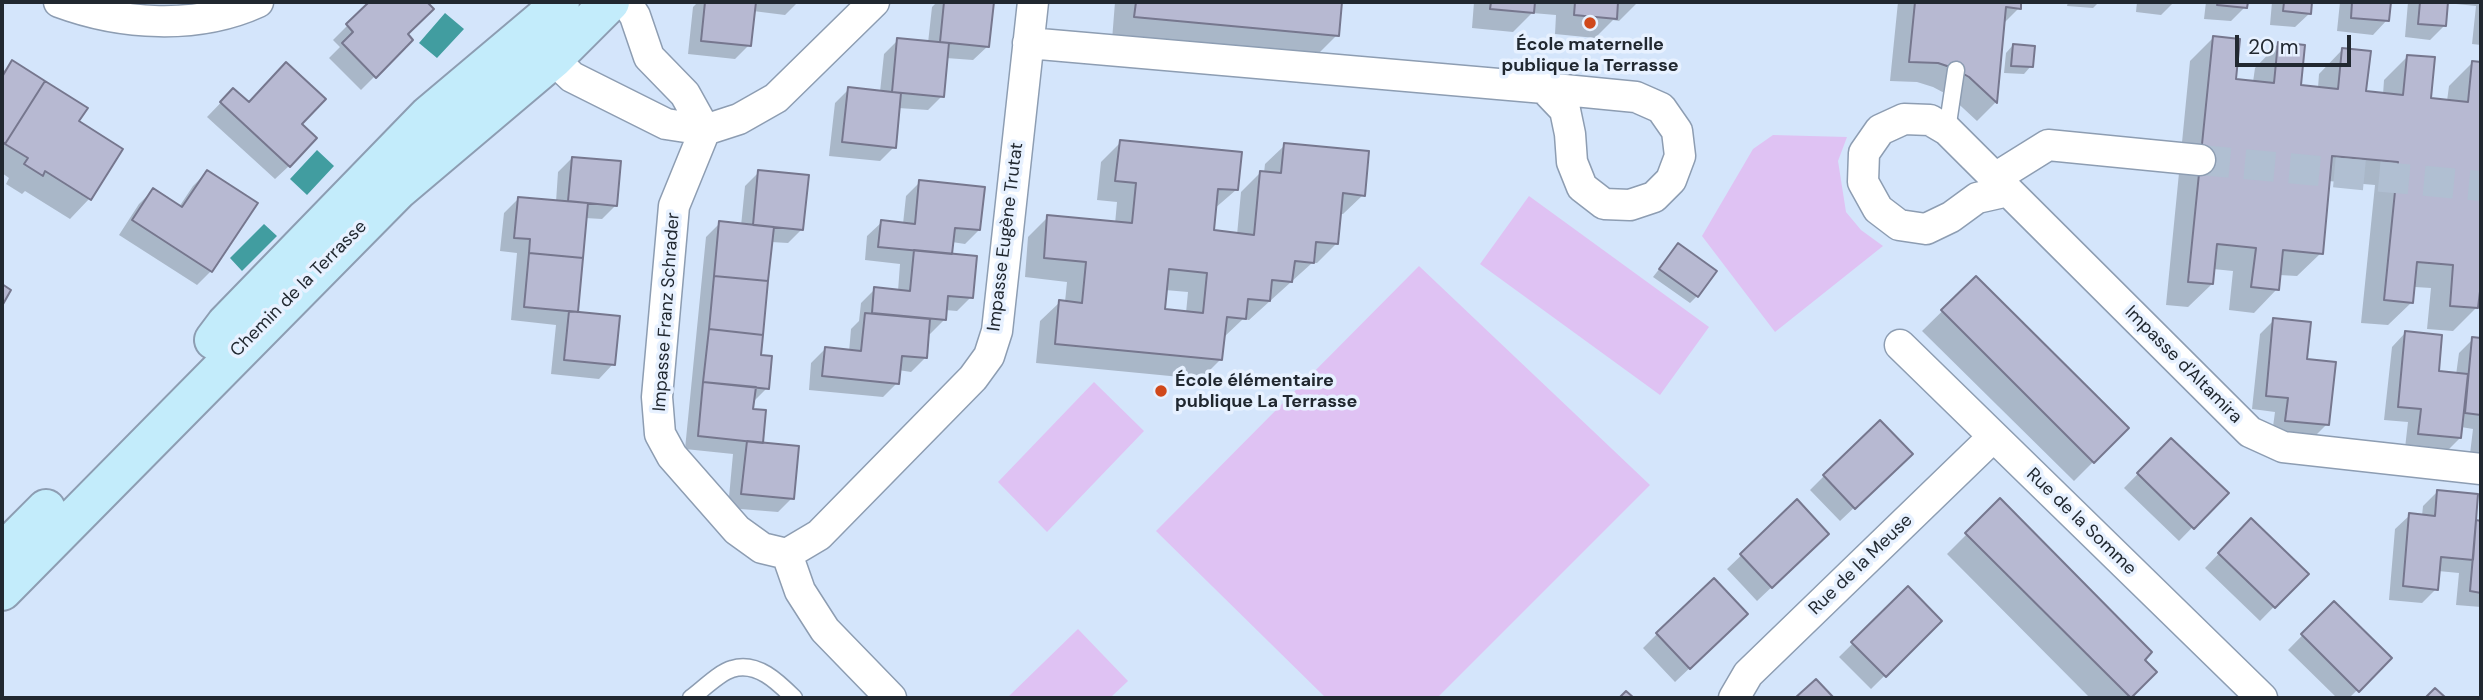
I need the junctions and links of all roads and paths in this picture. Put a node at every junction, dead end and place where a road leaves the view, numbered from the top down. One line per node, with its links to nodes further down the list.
1 (59, 2): 2 (street)
2 (258, 2)
3 (610, 2): 9 (street, Chemin de la Terrasse)
4 (626, 2): 13 (street)
5 (874, 2): 13 (street)
6 (1033, 2): 8 (street, Impasse Eugène Trutat)
7 (551, 10): 9 (street); 19 (street, Chemin de la Terrasse)
8 (1028, 43): 11 (street); 20 (street, Impasse Eugène Trutat)
9 (553, 59): 13 (street); 21 (street, Chemin de la Terrasse)
10 (1956, 70): 12 (lane)
11 (1544, 88): 11 (street)
12 (1947, 130): 15 (street, Impasse d'Altamira); 15 (street, Impasse d'Altamira)
13 (705, 131): 20 (street, Impasse Franz Schrader)
14 (2200, 160): 15 (street)
15 (2001, 185): 18 (street, Impasse d'Altamira)
16 (1900, 345): 17 (street, Rue de la Somme)
17 (1993, 437): 25 (street, Rue de la Meuse); 26 (street, Rue de la Somme)
18 (2481, 469)
19 (2, 553)
20 (787, 554): 24 (street)
21 (2, 591)
22 (691, 698): 23 (lane)
23 (794, 698)
24 (891, 698)
25 (1734, 698)
26 (2262, 698)

